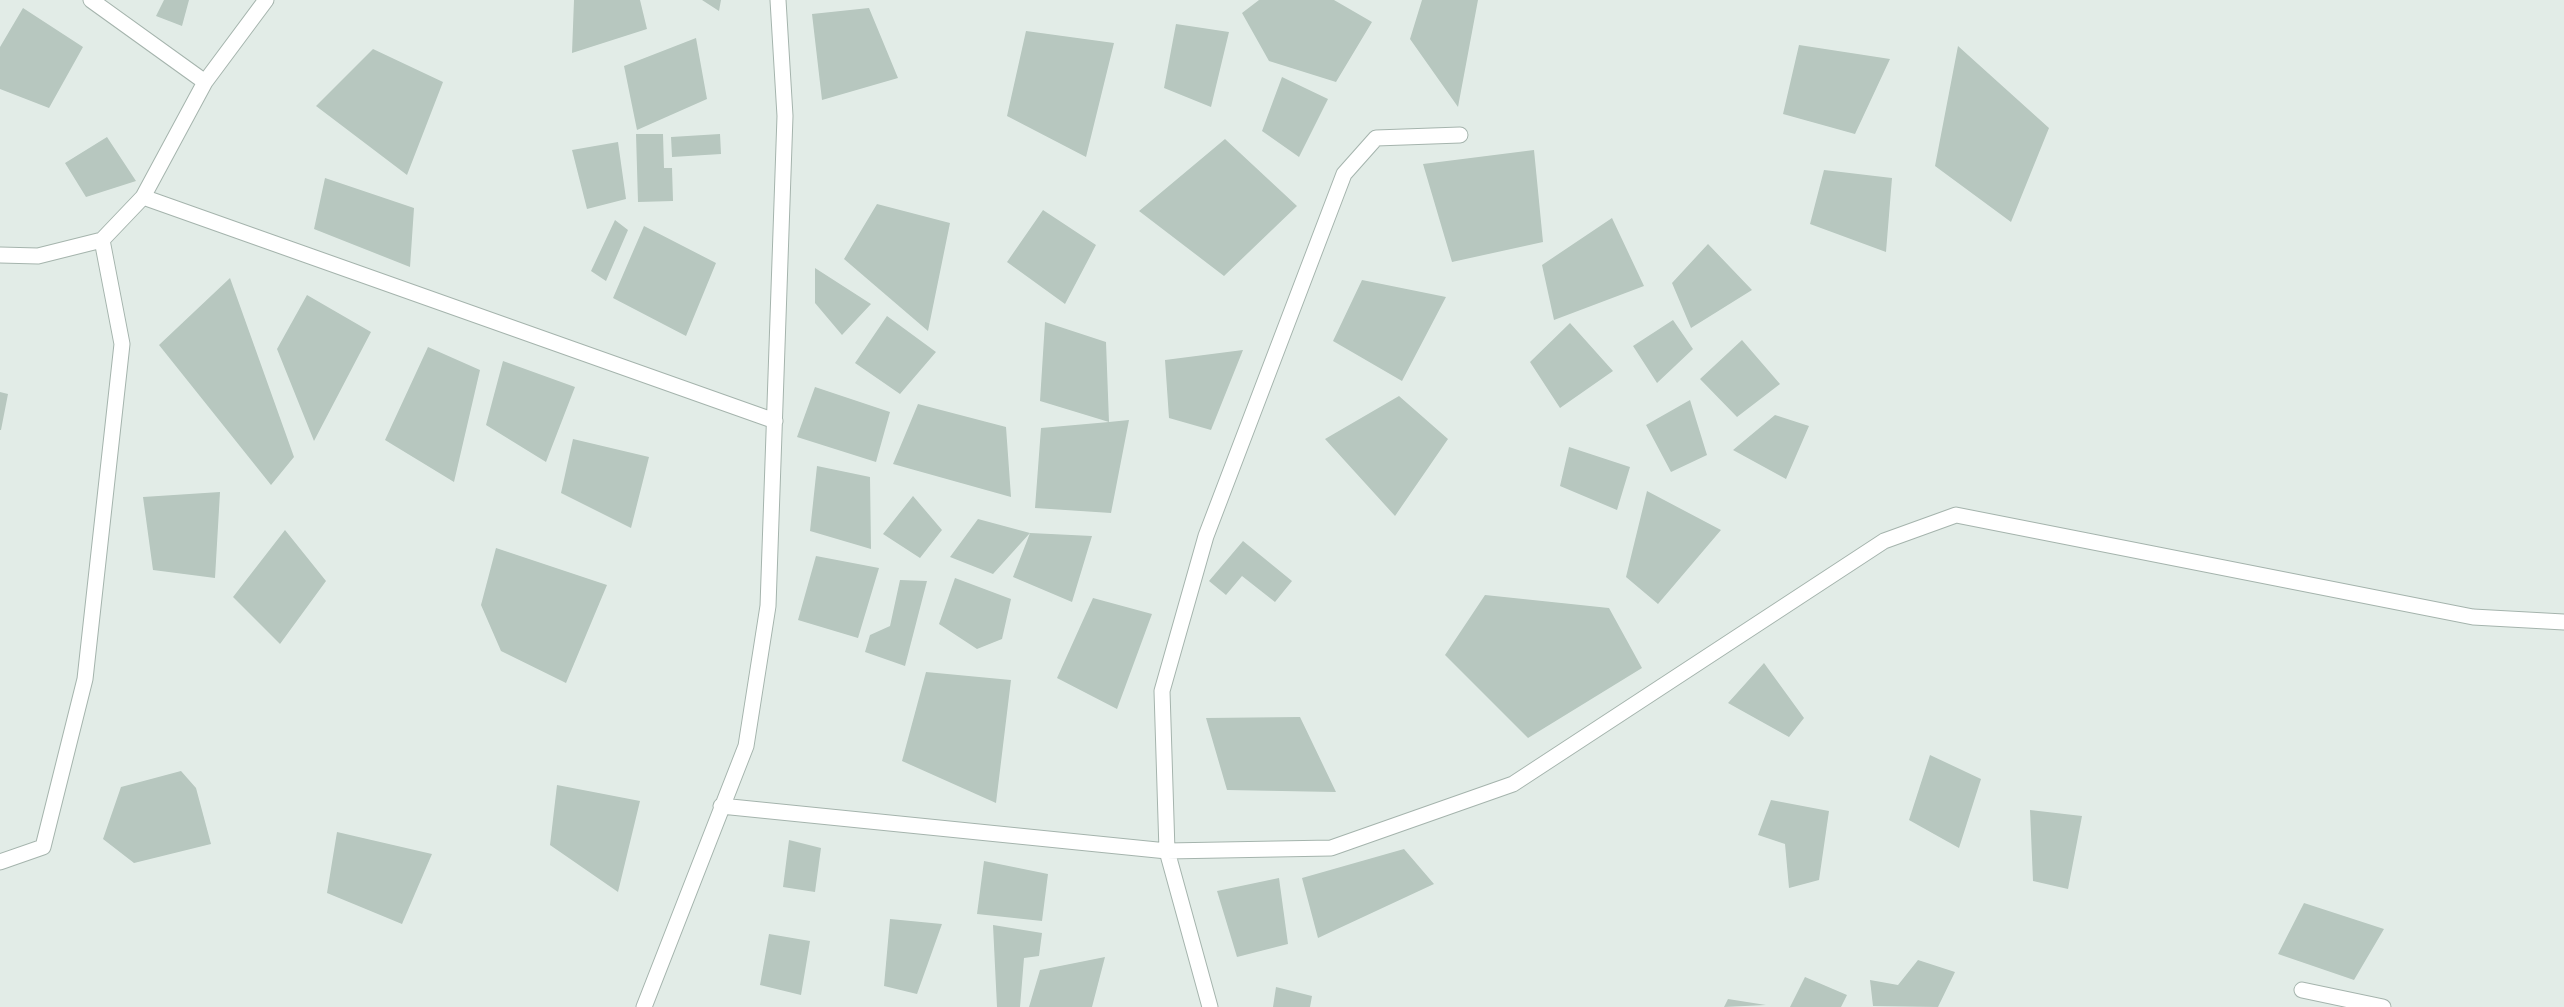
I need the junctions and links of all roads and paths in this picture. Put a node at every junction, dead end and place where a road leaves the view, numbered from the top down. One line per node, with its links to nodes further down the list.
1 (91, 0): 4 (street)
2 (266, 0): 4 (street)
3 (778, 0): 9 (street)
4 (205, 82): 6 (street)
5 (1460, 134): 12 (street)
6 (143, 196): 7 (street); 9 (street)
7 (102, 240): 8 (street); 13 (street)
8 (0, 255)
9 (775, 421): 11 (street)
10 (2564, 622): 12 (street)
11 (721, 806): 12 (street); 15 (street)
12 (1167, 851): 16 (street)
13 (0, 862)
14 (2302, 990): 17 (street)
15 (644, 1007)
16 (1210, 1007)
17 (2383, 1007)

